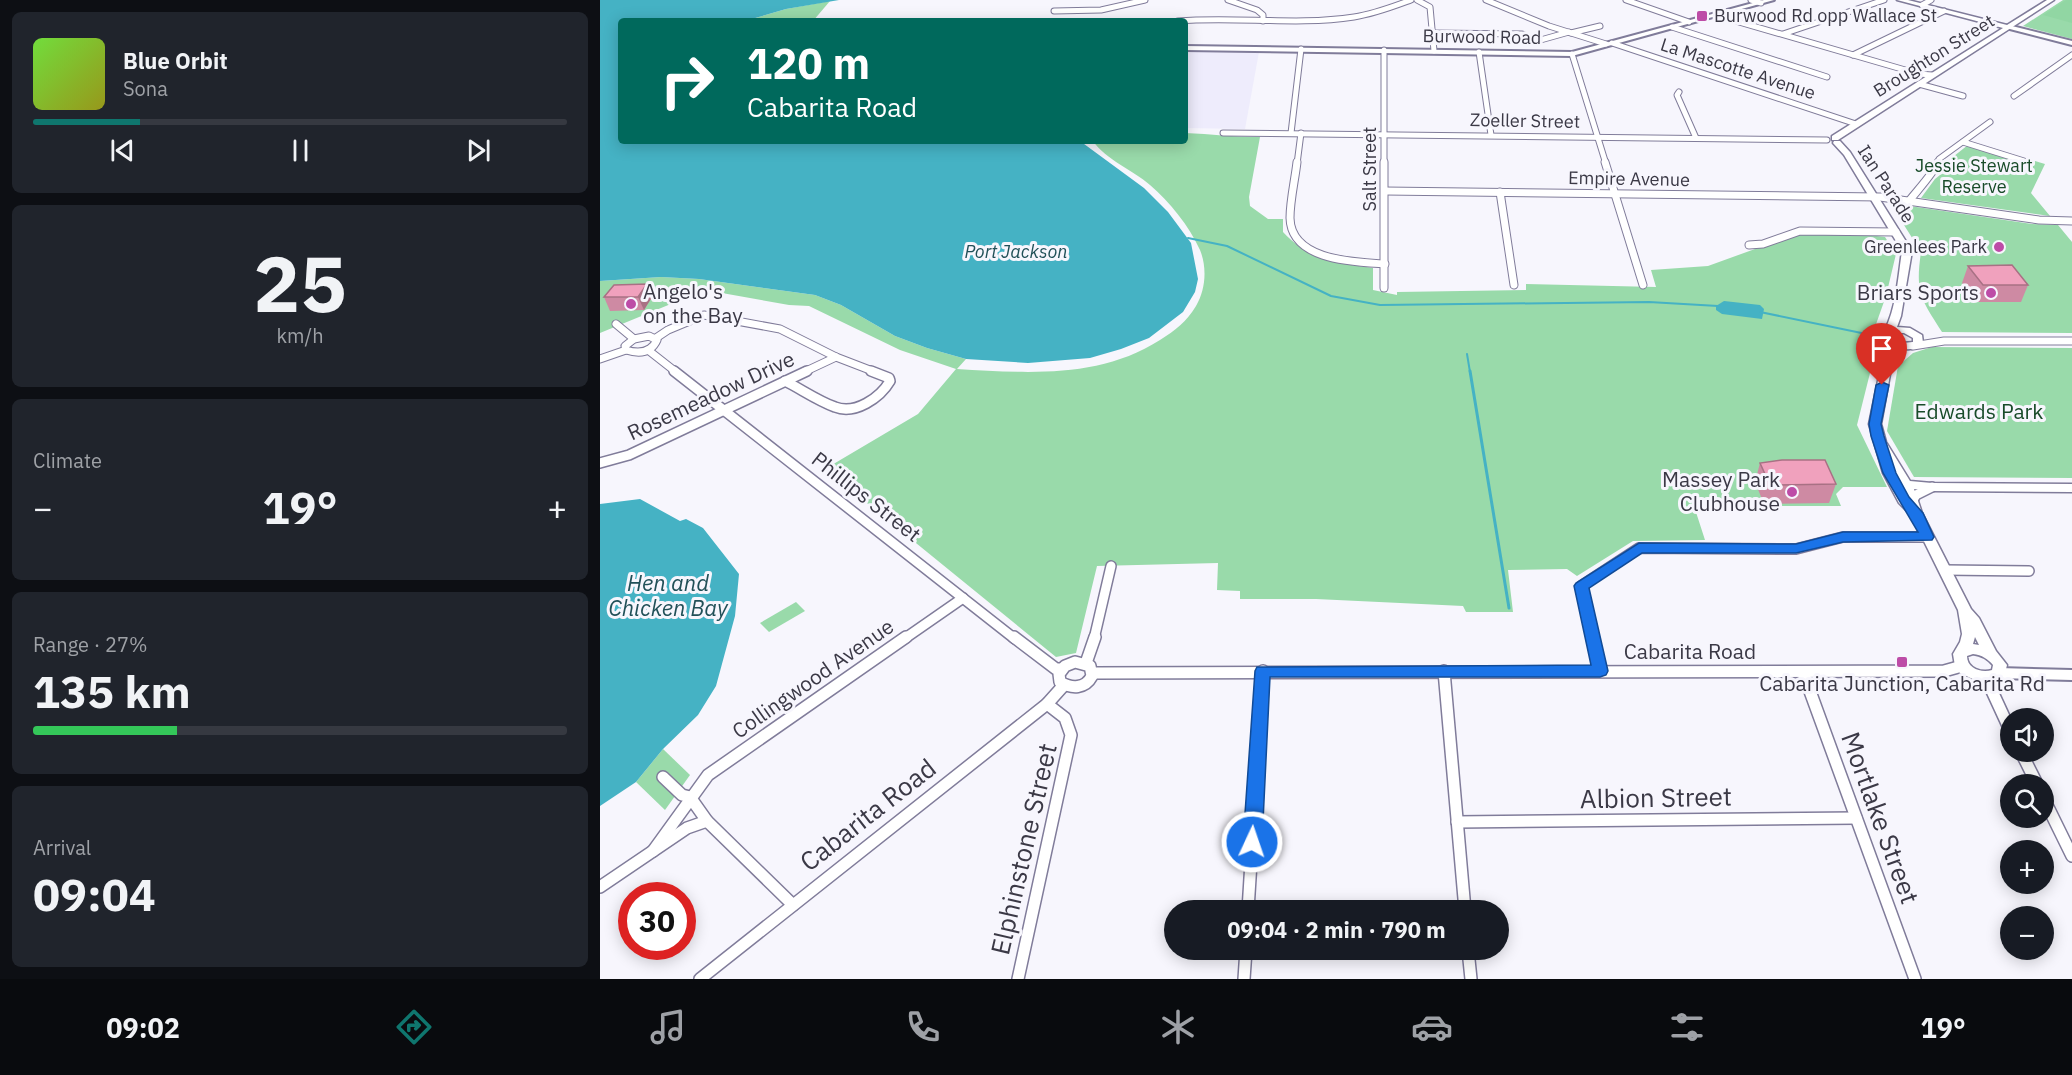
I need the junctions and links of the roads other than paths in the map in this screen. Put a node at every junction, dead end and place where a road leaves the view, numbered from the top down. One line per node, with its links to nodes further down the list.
1 (1145, 0): 15 (street)
2 (1228, 0): 21 (street)
3 (1411, 0): 21 (street)
4 (1417, 0): 26 (street)
5 (1486, 0): 27 (street, La Mascotte Avenue)
6 (1626, 0): 22 (street)
7 (1751, 0): 13 (street)
8 (1771, 0): 13 (street, Burwood Road)
9 (1884, 0): 28 (street)
10 (1900, 0): 14 (main road)
11 (1931, 0): 14 (street)
12 (2050, 0): 25 (main road, Broughton Street)
13 (1761, 3): 18 (street, Burwood Road)
14 (1922, 5): 17 (main road)
15 (1101, 10): 16 (street); 19 (street)
16 (1054, 11)
17 (1944, 11): 25 (main road); 37 (street)
18 (1715, 15): 22 (street, Burwood Road); 28 (street)
19 (1103, 18)
20 (1188, 21): 21 (street)
21 (1263, 21)
22 (1689, 22): 24 (street, Burwood Road)
23 (1600, 26): 27 (street)
24 (1672, 27): 29 (street, Burwood Road); 40 (street)
25 (2008, 27): 30 (street); 39 (main road, Broughton Street)
26 (1432, 33): 27 (street); 34 (street)
27 (1570, 33): 29 (street, La Mascotte Avenue)
28 (1783, 34): 37 (street)
29 (1609, 44): 36 (street, Burwood Road); 46 (street, La Mascotte Avenue)
30 (2072, 44)
31 (1188, 48): 32 (street, Burwood Road)
32 (1301, 50): 33 (street, Burwood Road); 48 (street)
33 (1384, 50): 34 (street, Burwood Road); 50 (street, Salt Street)
34 (1434, 51): 35 (street, Burwood Road)
35 (1479, 52): 36 (street, Burwood Road); 51 (street)
36 (1572, 54): 52 (street)
37 (1853, 55): 39 (street)
38 (2072, 55): 44 (street)
39 (1932, 75): 41 (main road, Broughton Street)
40 (1827, 77)
41 (1919, 84): 43 (street); 46 (main road, Broughton Street)
42 (1679, 93): 53 (street)
43 (1963, 96)
44 (2014, 96)
45 (1990, 122): 55 (street)
46 (1856, 124): 54 (main road, Broughton Street)
47 (1223, 133): 48 (street, Zoeller Street)
48 (1291, 134): 49 (street, Zoeller Street)
49 (1301, 134): 50 (street, Zoeller Street); 65 (street)
50 (1385, 134): 51 (street, Zoeller Street); 57 (street, Salt Street)
51 (1491, 135): 52 (street, Zoeller Street)
52 (1598, 136): 53 (street, Zoeller Street); 59 (street)
53 (1696, 138): 54 (street, Zoeller Street)
54 (1833, 140): 60 (main road, Ian Parade)
55 (1962, 142): 56 (street); 61 (street)
56 (2024, 161)
57 (1385, 190): 58 (street, Empire Avenue); 65 (street, Salt Street)
58 (1500, 192): 59 (street, Empire Avenue); 66 (street)
59 (1616, 194): 60 (street, Empire Avenue); 67 (street)
60 (1873, 197): 61 (street, Empire Avenue); 63 (main road, Ian Parade)
61 (1909, 201): 62 (street, Empire Avenue)
62 (2072, 221)
63 (1896, 232): 64 (street); 69 (main road, Ian Parade)
64 (1749, 245)
65 (1385, 264): 68 (street, Salt Street)
66 (1514, 285)
67 (1643, 285)
68 (1384, 288)
69 (1896, 316): 71 (main road, Ian Parade); 74 (main road)
70 (616, 324): 73 (street)
71 (1891, 330): 74 (main road); 76 (main road, Ian Parade)
72 (656, 338): 73 (street); 78 (street); 79 (street)
73 (634, 339): 77 (street)
74 (1911, 339): 75 (street); 76 (main road); 80 (main road)
75 (2072, 341)
76 (1891, 342): 80 (main road)
77 (626, 350): 78 (street); 81 (street)
78 (648, 350): 83 (street, Phillips Street)
79 (836, 357): 82 (street, Rosemeadow Drive); 82 (street)
80 (1889, 358): 87 (main road)
81 (600, 359)
82 (785, 381): 83 (street, Rosemeadow Drive)
83 (724, 410): 84 (street, Rosemeadow Drive); 93 (street, Phillips Street)
84 (600, 463)
85 (1932, 487): 86 (main road); 87 (main road); 88 (street)
86 (2072, 488)
87 (1903, 489): 88 (main road)
88 (1914, 507): 89 (main road)
89 (1927, 537): 91 (main road); 101 (street)
90 (1112, 566): 97 (street)
91 (1945, 570): 92 (street); 94 (main road)
92 (2029, 571)
93 (963, 598): 98 (street, Phillips Street); 110 (street, Collingwood Avenue)
94 (1965, 610): 95 (main road); 96 (main road)
95 (1992, 655): 96 (main road); 105 (main road)
96 (1962, 659): 102 (street, Cabarita Road); 105 (main road)
97 (1086, 663): 98 (street); 103 (street)
98 (1062, 669): 106 (street)
99 (1263, 671): 100 (street, Cabarita Road); 103 (street, Cabarita Road); 118 (street)
100 (1444, 671): 101 (street, Cabarita Road); 114 (street)
101 (1600, 671): 102 (street, Cabarita Road)
102 (1803, 672): 111 (street, Mortlake Street)
103 (1093, 673): 106 (street)
104 (2072, 675): 105 (street)
105 (1993, 676): 108 (street)
106 (1064, 685): 107 (street, Cabarita Road)
107 (1047, 704): 120 (street, Cabarita Road); 124 (street, Elphinstone Street)
108 (2003, 708)
109 (663, 777): 110 (street)
110 (690, 796): 113 (street); 115 (street, Collingwood Avenue)
111 (1856, 818): 114 (street, Albion Street); 127 (street, Mortlake Street)
112 (2054, 819): 116 (street)
113 (706, 821): 115 (street); 120 (street)
114 (1457, 822): 119 (street)
115 (653, 851): 117 (street)
116 (2072, 856)
117 (600, 887)
118 (1249, 900)
119 (1464, 900)
120 (793, 904): 123 (street, Cabarita Road)
121 (1245, 960): 125 (street)
122 (1469, 960): 126 (street)
123 (700, 979)
124 (1018, 979)
125 (1244, 979)
126 (1471, 979)
127 (1915, 979)

